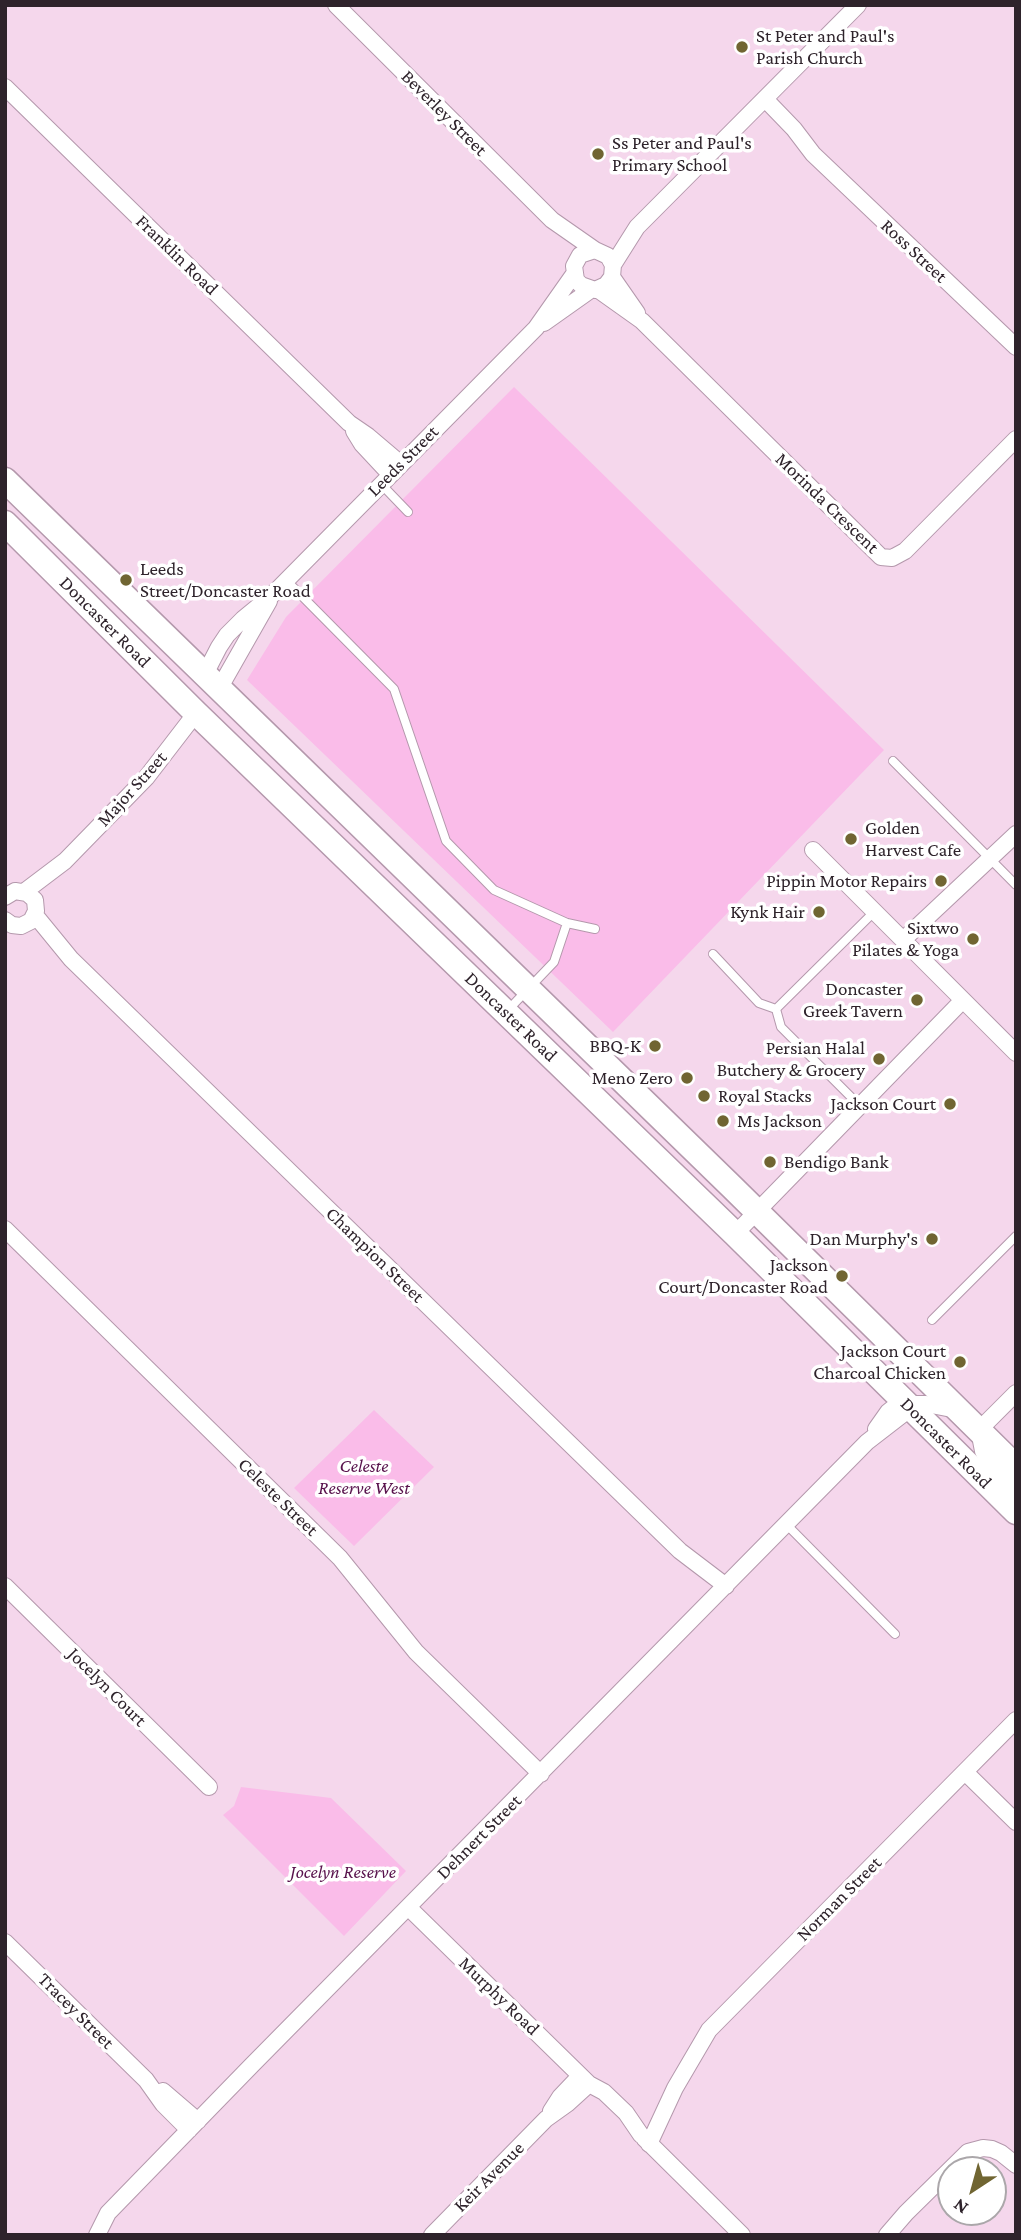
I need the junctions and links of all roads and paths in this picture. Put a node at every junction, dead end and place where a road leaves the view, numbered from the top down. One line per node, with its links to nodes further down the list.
1 (336, 5): 5 (street, Beverley Street)
2 (858, 5): 4 (street)
3 (5, 87): 15 (street, Franklin Road)
4 (761, 103): 6 (street); 13 (street, Ross Street)
5 (552, 220): 7 (street, Beverley Street); 8 (street, Beverley Street)
6 (637, 227): 7 (street); 9 (street)
7 (598, 250): 8 (street); 9 (street)
8 (575, 267): 10 (street); 12 (street, Leeds Street)
9 (613, 271): 10 (street); 11 (street, Morinda Crescent)
10 (595, 289): 11 (street, Morinda Crescent); 12 (street, Leeds Street)
11 (642, 321): 14 (street, Morinda Crescent)
12 (536, 328): 15 (street, Leeds Street)
13 (1016, 347)
14 (1016, 439)
15 (390, 474): 17 (lane); 19 (street, Leeds Street)
16 (5, 480): 20 (main road, Doncaster Road)
17 (408, 512)
18 (5, 523): 21 (main road, Doncaster Road)
19 (286, 580): 20 (street, Leeds Street); 29 (lane)
20 (212, 682): 21 (main road); 33 (main road, Doncaster Road)
21 (196, 713): 27 (street, Major Street); 36 (main road, Doncaster Road)
22 (893, 761): 25 (lane)
23 (1016, 834): 25 (street)
24 (813, 850): 28 (street)
25 (990, 859): 26 (lane); 31 (street)
26 (1016, 885)
27 (16, 909): 53 (street, Champion Street)
28 (874, 912): 31 (street); 35 (lane)
29 (567, 923): 30 (lane); 33 (lane)
30 (595, 929)
31 (903, 940): 34 (street)
32 (713, 954): 35 (lane)
33 (528, 989): 36 (lane); 39 (main road, Doncaster Road)
34 (963, 1000): 37 (street); 38 (street)
35 (776, 1009): 38 (lane)
36 (506, 1012): 41 (main road, Doncaster Road)
37 (1016, 1053)
38 (860, 1106): 39 (street)
39 (756, 1212): 41 (street); 46 (main road, Doncaster Road)
40 (5, 1229): 57 (street, Celeste Street)
41 (735, 1234): 45 (main road, Doncaster Road)
42 (1016, 1237): 43 (lane)
43 (932, 1320)
44 (1016, 1393): 47 (street)
45 (908, 1405): 46 (street); 50 (main road, Doncaster Road); 51 (street, Dehnert Street)
46 (959, 1410): 47 (main road, Doncaster Road)
47 (979, 1430): 48 (main road, Doncaster Road); 49 (street)
48 (1016, 1467)
49 (1016, 1491)
50 (1016, 1512)
51 (786, 1524): 53 (street, Dehnert Street); 54 (lane)
52 (5, 1586): 58 (street, Jocelyn Court)
53 (722, 1590): 57 (street, Dehnert Street)
54 (895, 1634)
55 (1016, 1720): 56 (street, Norman Street)
56 (965, 1772): 59 (street); 64 (street, Norman Street)
57 (541, 1774): 60 (street, Dehnert Street)
58 (209, 1787)
59 (1016, 1822)
60 (408, 1908): 62 (street, Murphy Road); 63 (street, Dehnert Street)
61 (5, 1942): 63 (street, Tracey Street)
62 (584, 2080): 64 (street, Murphy Road); 67 (street, Keir Avenue)
63 (193, 2125): 66 (street, Dehnert Street)
64 (645, 2139): 68 (street, Murphy Road)
65 (1016, 2165): 69 (street)
66 (97, 2235)
67 (432, 2235)
68 (742, 2235)
69 (887, 2235)

